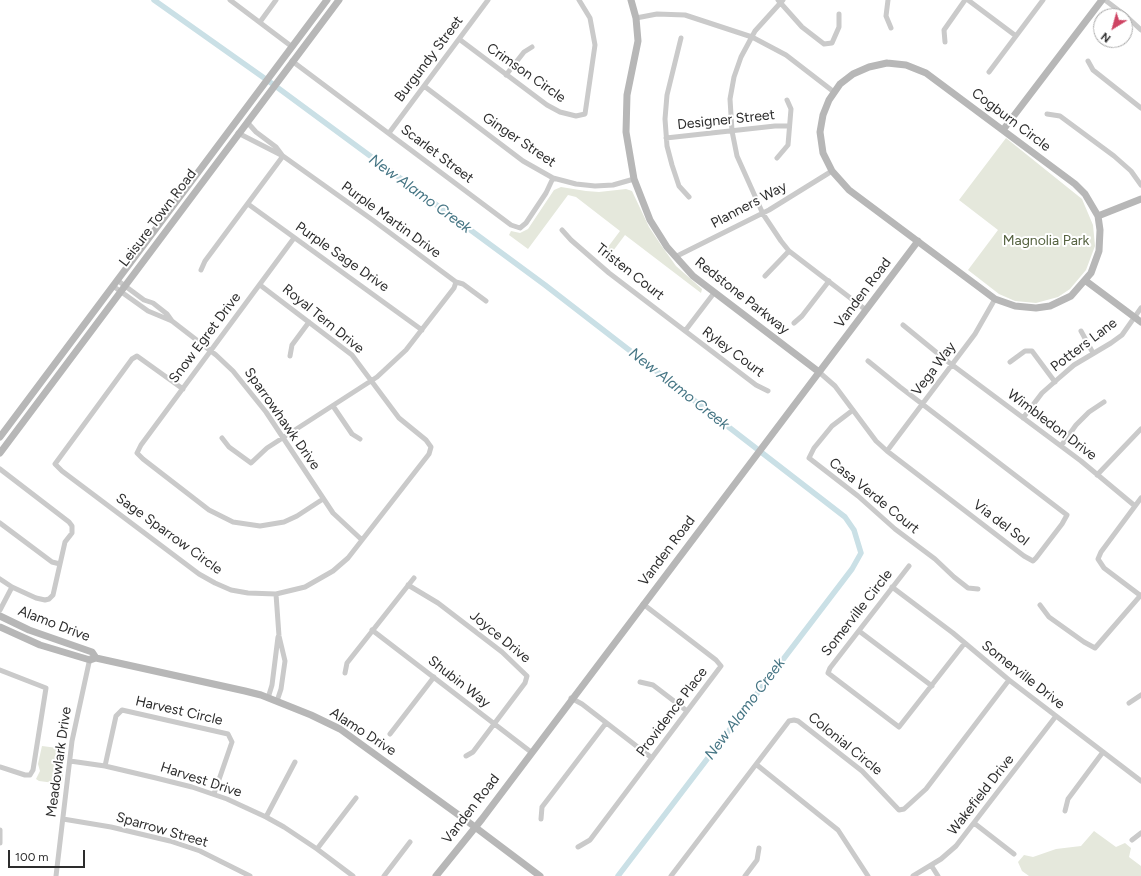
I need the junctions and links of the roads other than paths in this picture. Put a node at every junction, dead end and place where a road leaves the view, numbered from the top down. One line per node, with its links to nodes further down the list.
1 (230, 0): 17 (street)
2 (276, 0): 17 (street)
3 (327, 0): 25 (street, Leisure Town Road)
4 (339, 0): 27 (street, Leisure Town Road)
5 (488, 0): 23 (street, Burgundy Street)
6 (579, 0): 30 (street, Crimson Circle)
7 (631, 0): 16 (street, Redstone Parkway)
8 (888, 0): 18 (street)
9 (964, 0): 24 (street)
10 (968, 0): 20 (street)
11 (1043, 0): 20 (street)
12 (1102, 0): 38 (street)
13 (1105, 0): 19 (street)
14 (780, 1): 15 (street); 21 (street)
15 (839, 14)
16 (636, 18): 21 (street); 47 (street, Redstone Parkway)
17 (260, 22): 25 (street)
18 (891, 28)
19 (1141, 30)
20 (1016, 36): 29 (street)
21 (752, 37): 32 (street); 39 (street)
22 (681, 38): 42 (street)
23 (459, 40): 30 (street, Crimson Circle); 31 (street, Burgundy Street)
24 (944, 42)
25 (291, 46): 64 (street, Leisure Town Road)
26 (532, 47): 30 (street)
27 (292, 61): 36 (street, Leisure Town Road); 41 (street, Scarlet Street)
28 (1088, 61): 34 (street)
29 (989, 72)
30 (506, 76)
31 (424, 86): 41 (street, Burgundy Street); 46 (street, Ginger Street)
32 (834, 92): 38 (street, Cogburn Circle); 45 (street, Cogburn Circle)
33 (787, 100): 37 (street)
34 (1141, 108)
35 (1048, 114): 48 (street)
36 (247, 122): 40 (street, Leisure Town Road); 43 (street, Purple Martin Drive)
37 (788, 126): 39 (street, Designer Street); 44 (street)
38 (1003, 130): 53 (street, Cogburn Circle)
39 (732, 131): 42 (street, Designer Street); 52 (street)
40 (238, 133): 43 (street, Purple Martin Drive); 66 (street, Leisure Town Road)
41 (389, 133): 46 (street, Scarlet Street)
42 (666, 138): 49 (street)
43 (283, 156): 51 (street); 63 (street, Purple Martin Drive)
44 (777, 158)
45 (832, 171): 52 (street, Planners Way); 56 (street, Cogburn Circle)
46 (553, 178): 47 (street, Ginger Street)
47 (634, 180): 58 (street, Redstone Parkway)
48 (1141, 185)
49 (689, 197)
50 (1141, 199): 53 (street)
51 (248, 204): 55 (street, Purple Sage Drive); 59 (street)
52 (763, 214): 57 (street); 58 (street, Planners Way)
53 (1098, 216): 62 (street, Cogburn Circle)
54 (562, 230): 78 (street, Tristen Court)
55 (294, 238): 65 (street, Snow Egret Drive); 77 (street, Purple Sage Drive)
56 (918, 241): 68 (street, Cogburn Circle); 71 (street, Vanden Road)
57 (789, 251): 60 (street); 61 (street)
58 (675, 257): 67 (street, Redstone Parkway)
59 (201, 270)
60 (766, 276)
61 (829, 281): 71 (street); 75 (street)
62 (1086, 281): 68 (street, Cogburn Circle); 72 (street)
63 (456, 282): 69 (street, Purple Martin Drive); 77 (street)
64 (115, 283): 66 (street, Sparrowhawk Drive); 97 (street, Leisure Town Road)
65 (260, 285): 74 (street, Royal Tern Drive); 80 (street, Snow Egret Drive)
66 (122, 288): 73 (street, Sparrowhawk Drive); 73 (street, Sparrowhawk Drive); 104 (street, Leisure Town Road)
67 (714, 293): 78 (street); 86 (street, Redstone Parkway)
68 (996, 299): 85 (street, Vega Way)
69 (486, 301)
70 (1141, 308): 72 (street, Potters Lane)
71 (866, 310): 86 (street, Vanden Road)
72 (1138, 319): 81 (street, Potters Lane)
73 (172, 321): 80 (street, Sparrowhawk Drive)
74 (309, 322): 82 (street); 87 (street, Royal Tern Drive)
75 (794, 323)
76 (903, 325): 85 (street, Wimbledon Drive)
77 (422, 330): 87 (street)
78 (685, 331): 90 (street, Ryley Court)
79 (1081, 331): 81 (street)
80 (211, 351): 89 (street, Snow Egret Drive); 99 (street, Sparrowhawk Drive)
81 (1093, 353): 88 (street, Potters Lane)
82 (290, 356)
83 (868, 361): 92 (street)
84 (1010, 362): 88 (street)
85 (952, 365): 92 (street, Vega Way); 95 (street, Wimbledon Drive)
86 (819, 372): 94 (street, Via del Sol); 122 (street, Vanden Road)
87 (372, 380): 93 (street); 102 (street, Royal Tern Drive)
88 (1055, 382): 95 (street, Potters Lane)
89 (183, 389): 108 (street, Snow Egret Drive); 120 (street, Sage Sparrow Circle)
90 (768, 390)
91 (1104, 402): 101 (street)
92 (922, 404): 103 (street, Vega Way); 103 (street, Via del Sol)
93 (333, 406): 99 (street); 100 (street)
94 (854, 410): 103 (street, Via del Sol); 119 (street, Casa Verde Court)
95 (1023, 418): 101 (street, Wimbledon Drive)
96 (1141, 429): 106 (street)
97 (0, 437)
98 (222, 438): 99 (street)
99 (283, 438): 108 (street, Sparrowhawk Drive)
100 (360, 439)
101 (1061, 446): 106 (street, Wimbledon Drive)
102 (431, 447): 111 (street, Sage Sparrow Circle)
103 (887, 451)
104 (0, 453)
105 (0, 469): 112 (street)
106 (1097, 476): 109 (street, Wimbledon Drive)
107 (1141, 498): 109 (street)
108 (323, 499): 111 (street, Sparrowhawk Drive)
109 (1134, 506): 121 (street)
110 (0, 523): 112 (street)
111 (362, 540): 120 (street, Sage Sparrow Circle)
112 (60, 564): 117 (street)
113 (909, 566): 118 (street, Somerville Circle)
114 (414, 578): 116 (street)
115 (0, 579): 117 (street)
116 (408, 585): 127 (street); 146 (street, Joyce Drive)
117 (12, 587): 124 (street)
118 (892, 587): 128 (street, Somerville Circle); 130 (street, Somerville Drive)
119 (978, 589)
120 (276, 594): 129 (street)
121 (1141, 596): 123 (street)
122 (643, 604): 140 (street, Vanden Road); 143 (street, Providence Place)
123 (1040, 605)
124 (0, 610)
125 (0, 616): 131 (street, Alamo Drive)
126 (0, 627): 131 (street, Alamo Drive)
127 (372, 630): 133 (street); 134 (street, Shubin Way)
128 (859, 630): 137 (street); 137 (street, Somerville Circle)
129 (279, 636): 139 (street); 141 (street)
130 (964, 644): 135 (street, Somerville Drive); 137 (street, Somerville Circle)
131 (93, 657): 139 (street, Alamo Drive); 152 (street, Meadowlark Drive)
132 (0, 670): 156 (street)
133 (345, 673)
134 (434, 677): 146 (street, Shubin Way); 147 (street)
135 (1009, 680): 144 (street, Somerville Drive); 154 (street, Colonial Circle)
136 (640, 682): 143 (street)
137 (932, 686)
138 (1141, 695): 142 (street)
139 (268, 698): 141 (street, Alamo Drive)
140 (571, 698): 145 (street); 148 (street, Vanden Road)
141 (277, 701): 165 (street, Alamo Drive)
142 (1129, 703)
143 (687, 711): 151 (street, Providence Place)
144 (1056, 716): 149 (street, Somerville Drive); 164 (street, Wakefield Drive)
145 (606, 723): 151 (street); 163 (street)
146 (494, 724): 148 (street, Shubin Way); 150 (street)
147 (390, 734)
148 (531, 752): 165 (street, Vanden Road)
149 (1103, 752): 157 (street, Somerville Drive); 160 (street)
150 (466, 756)
151 (652, 758): 171 (street, Providence Place)
152 (70, 761): 155 (street, Harvest Drive); 162 (street, Meadowlark Drive)
153 (295, 762): 161 (street)
154 (757, 765): 182 (street, Colonial Circle); 184 (street)
155 (105, 766): 158 (street, Harvest Drive); 158 (street, Harvest Circle)
156 (0, 767)
157 (1141, 781)
158 (214, 794): 161 (street, Harvest Drive)
159 (356, 798): 173 (street)
160 (1066, 811)
161 (266, 816): 173 (street, Harvest Drive)
162 (64, 819): 176 (street, Meadowlark Drive); 177 (street, Sparrow Street)
163 (540, 819)
164 (974, 823): 174 (street); 175 (street, Wakefield Drive)
165 (475, 827): 180 (street, Vanden Road); 181 (street, Alamo Drive)
166 (0, 830): 170 (street)
167 (1141, 833): 168 (street)
168 (1132, 840)
169 (410, 842): 179 (street)
170 (0, 843)
171 (578, 847)
172 (759, 848): 183 (street)
173 (317, 849): 178 (street, Harvest Drive)
174 (1014, 854)
175 (931, 865): 185 (street, Wakefield Drive); 186 (street)
176 (56, 876)
177 (250, 876)
178 (353, 876)
179 (384, 876)
180 (436, 876)
181 (540, 876)
182 (672, 876)
183 (745, 876)
184 (868, 876)
185 (913, 876)
186 (938, 876)

